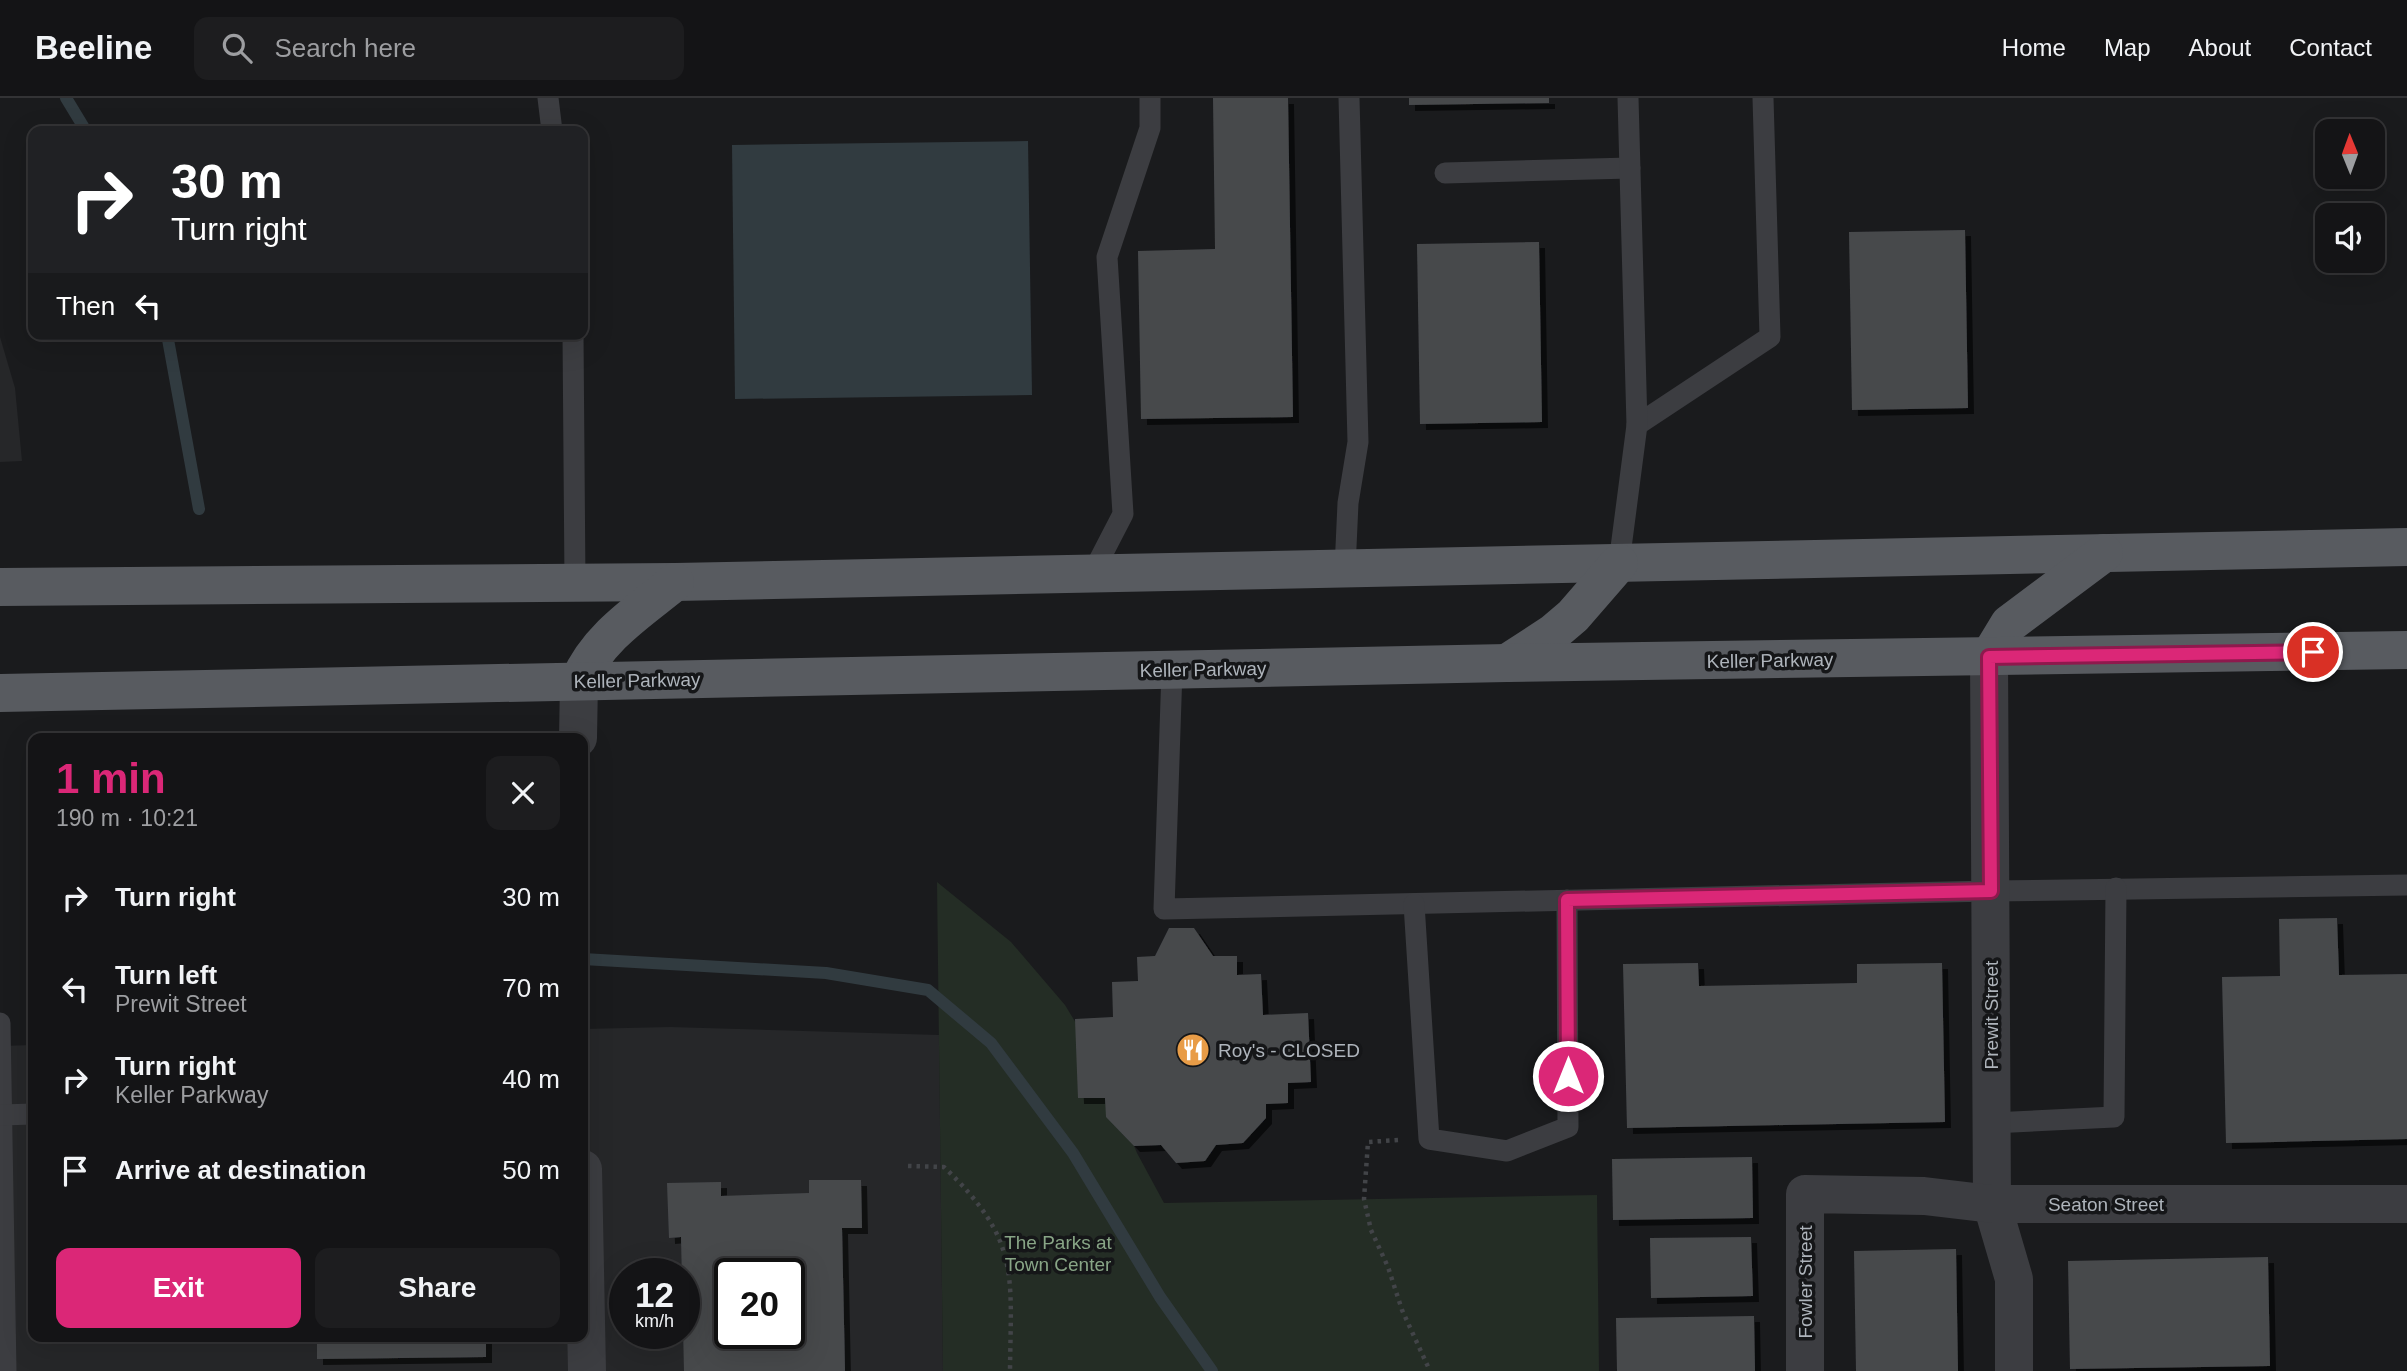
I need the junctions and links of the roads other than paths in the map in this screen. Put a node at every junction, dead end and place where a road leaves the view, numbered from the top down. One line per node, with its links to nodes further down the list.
1 (548, 98): 6 (lane)
2 (1150, 98): 15 (lane)
3 (1349, 98): 14 (lane)
4 (1629, 98): 7 (lane)
5 (1763, 98): 10 (lane)
6 (551, 126)
7 (1630, 168): 8 (lane); 10 (lane)
8 (1445, 173)
9 (573, 340): 17 (lane)
10 (1637, 425): 13 (lane)
11 (2407, 547): 12 (main road)
12 (2104, 553): 13 (main road); 20 (main road)
13 (1619, 563): 14 (main road); 21 (main road)
14 (1345, 569): 15 (main road)
15 (1092, 574): 16 (main road)
16 (676, 582): 17 (main road); 23 (main road)
17 (575, 583): 18 (main road)
18 (0, 587)
19 (2407, 650): 20 (main road, Keller Parkway)
20 (1989, 657): 21 (main road, Keller Parkway); 28 (street, Prewit Street)
21 (1507, 663): 22 (main road, Keller Parkway)
22 (1172, 670): 23 (main road, Keller Parkway); 30 (lane)
23 (579, 681): 24 (main road, Keller Parkway); 25 (street)
24 (0, 693)
25 (578, 733)
26 (2407, 885): 27 (lane)
27 (2116, 888): 28 (lane); 34 (lane)
28 (1991, 891): 29 (lane); 34 (street, Prewit Street)
29 (1567, 900): 30 (lane); 30 (lane)
30 (1414, 904)
31 (0, 1023): 33 (lane)
32 (28, 1114): 33 (lane)
33 (1, 1115): 38 (lane)
34 (1992, 1123): 36 (street, Prewit Street)
35 (1805, 1194): 36 (street, Seaton Street); 42 (street, Fowler Street)
36 (1992, 1204): 37 (street, Seaton Street); 43 (street, Prewit Street)
37 (2407, 1204)
38 (2, 1206): 40 (lane)
39 (586, 1342): 41 (street)
40 (6, 1371)
41 (587, 1371)
42 (1805, 1371)
43 (2014, 1371)

